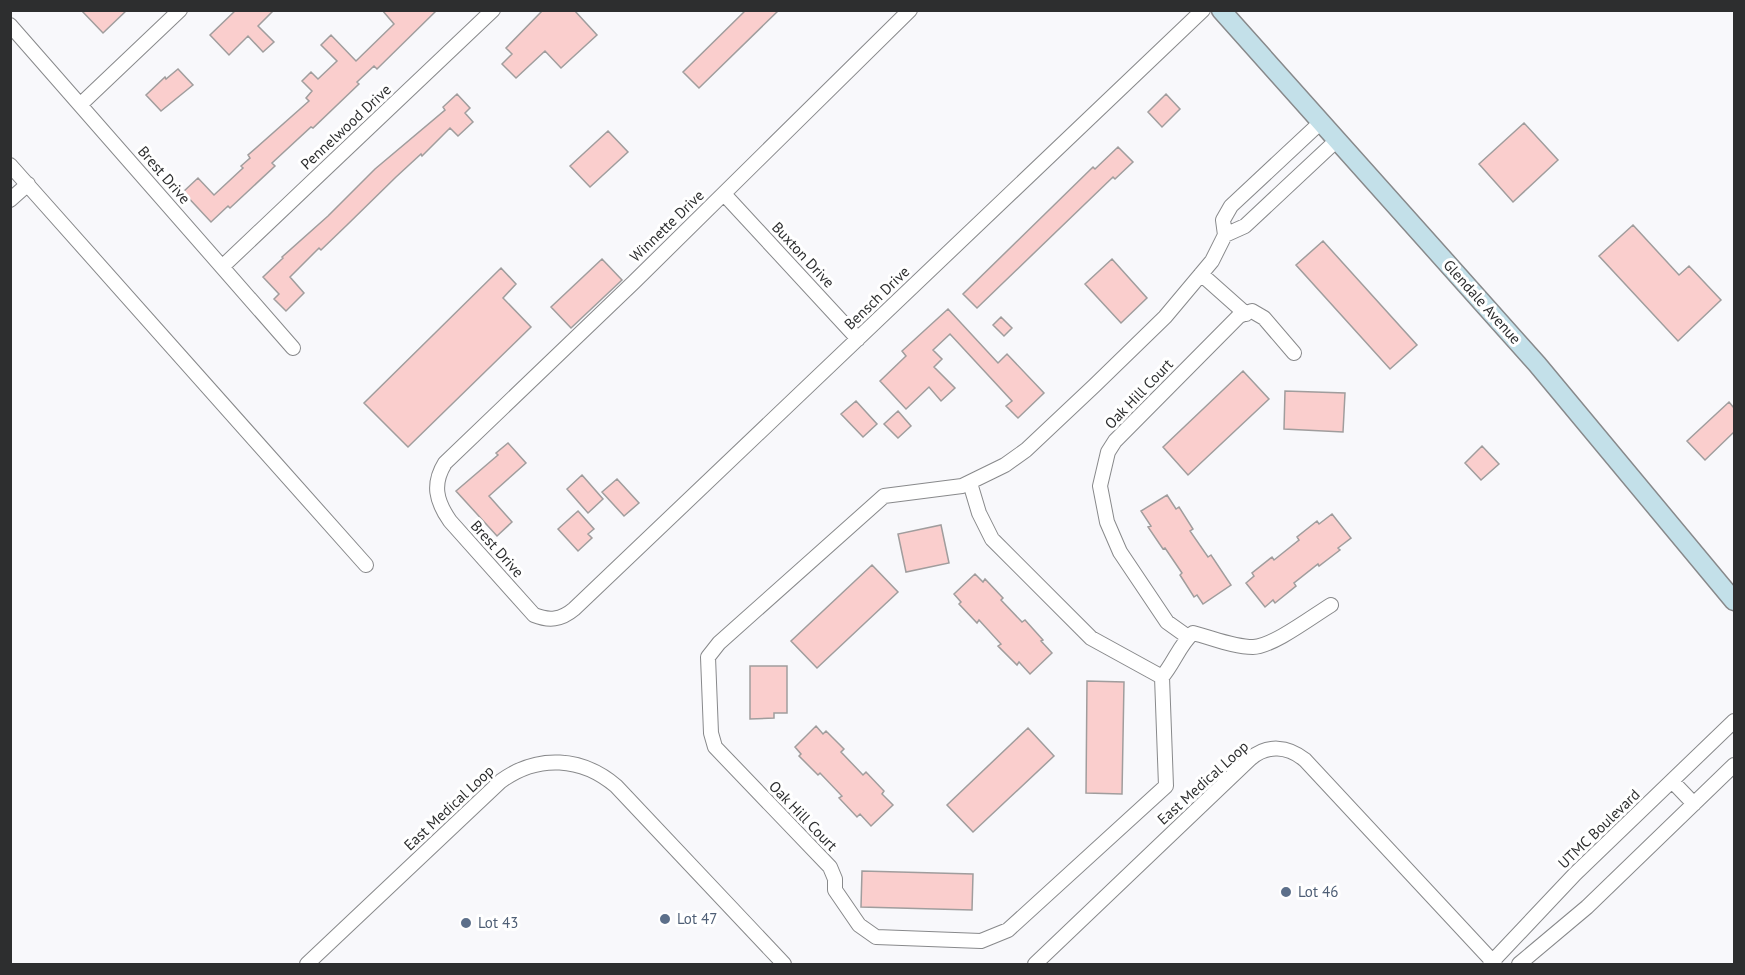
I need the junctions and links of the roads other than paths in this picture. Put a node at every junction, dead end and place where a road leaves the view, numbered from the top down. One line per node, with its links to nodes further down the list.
1 (180, 10): 7 (street)
2 (493, 10): 15 (street, Pennelwood Drive)
3 (910, 10): 12 (street, Winnette Drive)
4 (1203, 10): 18 (street, Bensch Drive)
5 (1221, 10): 8 (main road, Glendale Avenue)
6 (10, 25): 7 (street, Brest Drive)
7 (81, 104): 15 (street, Brest Drive)
8 (1321, 122): 9 (main road, Glendale Avenue); 14 (street, Oak Hill Court)
9 (1338, 140): 14 (street); 24 (main road, Glendale Avenue)
10 (13, 172): 11 (street)
11 (28, 184): 13 (street); 23 (street)
12 (724, 194): 18 (street, Buxton Drive); 21 (street, Winnette Drive)
13 (10, 200)
14 (1225, 235): 16 (street, Oak Hill Court)
15 (222, 267): 19 (street, Brest Drive)
16 (1202, 274): 17 (street); 22 (street, Oak Hill Court)
17 (1246, 314): 20 (street); 27 (street, Oak Hill Court)
18 (858, 339): 26 (street, Bensch Drive)
19 (293, 348)
20 (1294, 353)
21 (445, 463): 26 (street, Brest Drive)
22 (970, 483): 28 (street); 28 (street, Oak Hill Court)
23 (366, 566)
24 (1734, 601)
25 (1331, 605): 27 (street)
26 (574, 609)
27 (1188, 637): 28 (street)
28 (1162, 677)
29 (1734, 721): 31 (street, UTMC Boulevard)
30 (1734, 765): 32 (street)
31 (1672, 781): 32 (street); 36 (street, UTMC Boulevard)
32 (1694, 804): 37 (street)
33 (307, 964): 34 (street, East Medical Loop)
34 (784, 964)
35 (1035, 964): 36 (street, East Medical Loop)
36 (1493, 964)
37 (1519, 964)

